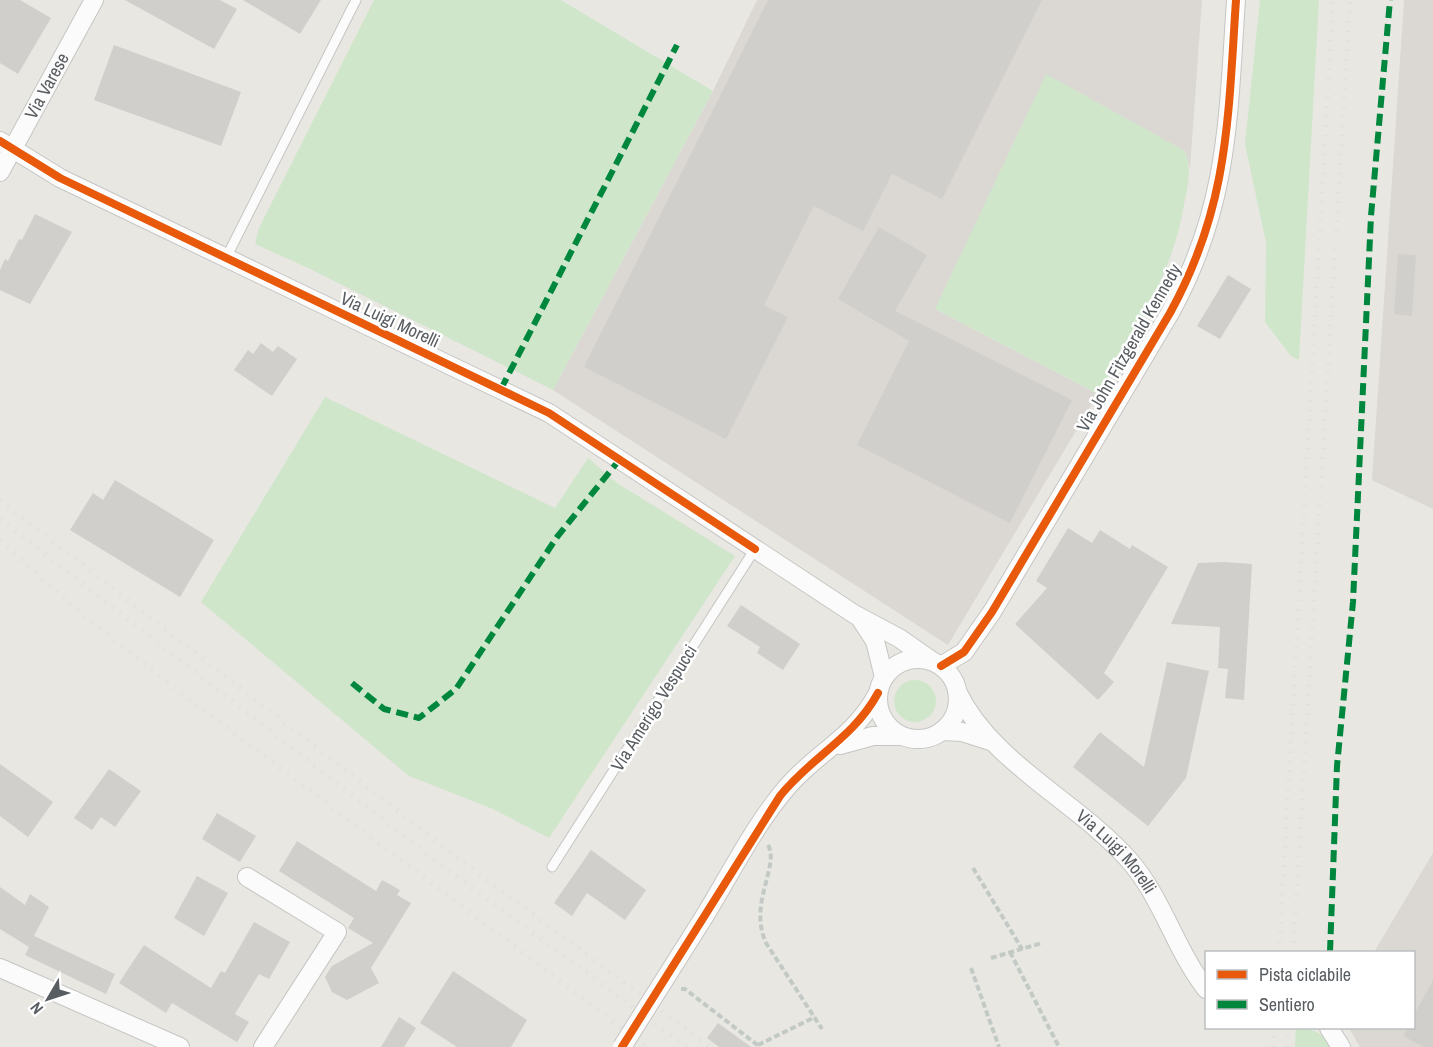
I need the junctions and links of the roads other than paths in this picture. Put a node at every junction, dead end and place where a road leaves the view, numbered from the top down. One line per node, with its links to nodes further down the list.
1 (94, 0): 4 (street, Via Varese)
2 (356, 0): 6 (lane)
3 (1236, 0): 9 (street, Via John Fitzgerald Kennedy)
4 (6, 145): 5 (street, Via Varese); 6 (street, Via Luigi Morelli)
5 (0, 172)
6 (226, 258): 7 (street, Via Luigi Morelli)
7 (755, 549): 8 (street, Via Luigi Morelli); 16 (lane, Via Amerigo Vespucci)
8 (859, 617): 9 (street, Via Luigi Morelli); 10 (street)
9 (936, 664): 10 (street); 11 (street)
10 (881, 685): 13 (street); 15 (street)
11 (957, 691): 12 (street); 14 (street)
12 (942, 731): 13 (street); 14 (street)
13 (900, 736): 15 (street)
14 (992, 741): 19 (street, Via Luigi Morelli)
15 (833, 748): 23 (street, bridge)
16 (552, 867)
17 (247, 877): 22 (street)
18 (0, 968): 21 (street)
19 (1205, 987)
20 (1330, 1029): 24 (street)
21 (180, 1047)
22 (262, 1047)
23 (622, 1047)
24 (1341, 1047)

